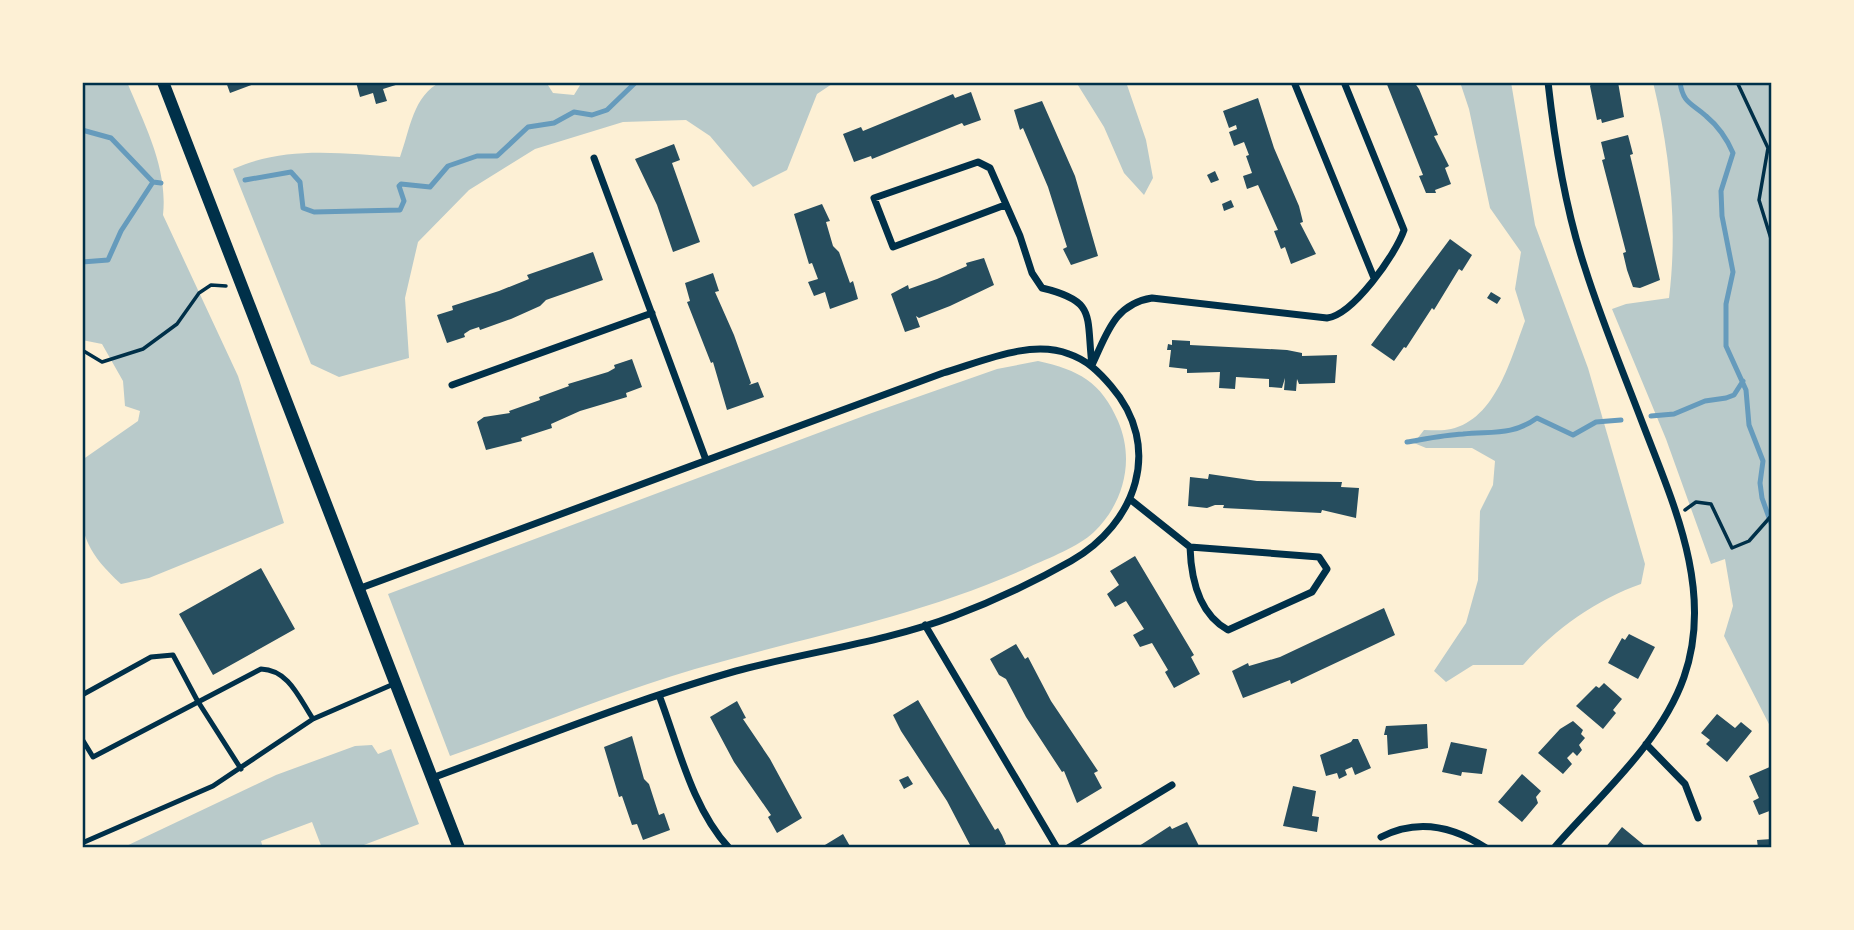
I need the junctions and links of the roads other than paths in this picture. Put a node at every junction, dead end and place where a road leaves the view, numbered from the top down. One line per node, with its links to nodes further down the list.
1 (163, 82): 14 (street)
2 (1294, 82): 7 (street)
3 (1344, 82): 7 (street)
4 (1548, 82): 22 (street)
5 (594, 158): 8 (street)
6 (1005, 205): 6 (street); 9 (street)
7 (1374, 278): 9 (street)
8 (652, 313): 10 (street); 11 (street)
9 (1092, 365): 11 (street); 12 (street)
10 (452, 385)
11 (706, 460): 14 (street)
12 (1131, 500): 13 (street); 15 (street)
13 (1189, 547): 13 (street)
14 (358, 589): 16 (street)
15 (925, 625): 18 (street); 31 (street)
16 (396, 683): 20 (lane); 24 (street)
17 (82, 695): 19 (lane)
18 (659, 695): 24 (street); 30 (street)
19 (197, 700): 20 (lane); 21 (lane); 23 (lane)
20 (313, 719): 23 (lane)
21 (82, 739)
22 (1646, 744): 26 (street); 34 (street)
23 (241, 769): 28 (lane)
24 (432, 778): 29 (street)
25 (1172, 785): 32 (street)
26 (1698, 818)
27 (1381, 837): 33 (street)
28 (82, 843)
29 (459, 848)
30 (729, 848)
31 (1057, 848)
32 (1068, 848)
33 (1486, 848)
34 (1554, 848)

